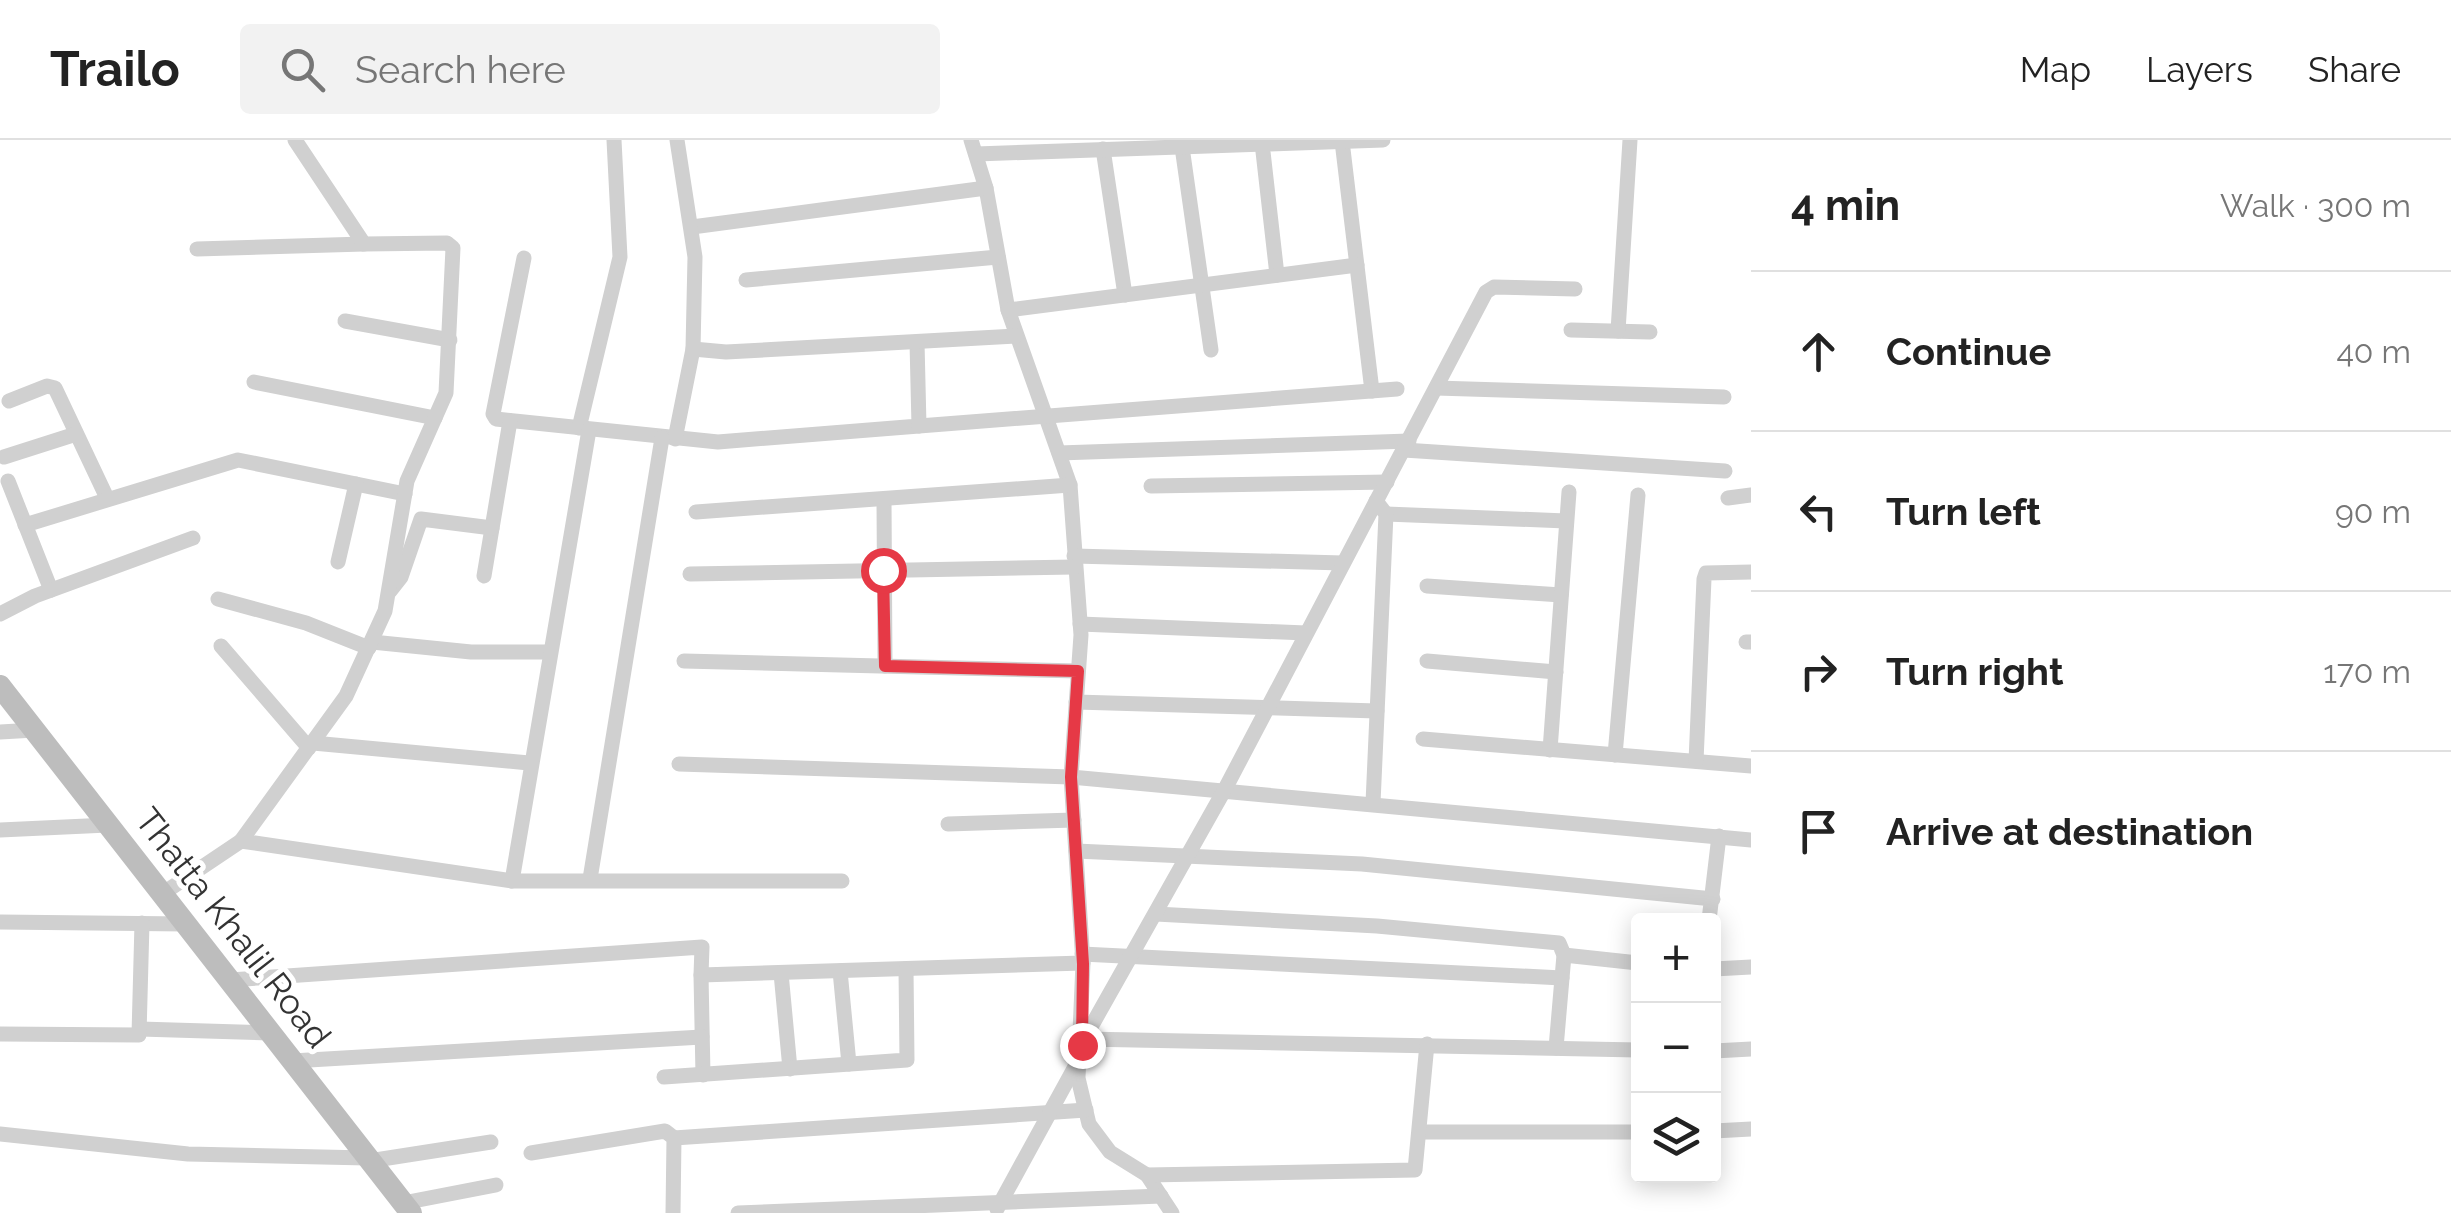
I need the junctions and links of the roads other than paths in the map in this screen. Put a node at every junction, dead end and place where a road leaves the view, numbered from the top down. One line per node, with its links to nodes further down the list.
1 (319, 140): 9 (street)
2 (614, 140): 44 (street)
3 (677, 140): 13 (street)
4 (1383, 140): 6 (street)
5 (1630, 140): 27 (street)
6 (1342, 141): 8 (street); 18 (street)
7 (1182, 143): 8 (street); 11 (street); 21 (street)
8 (1262, 143): 19 (street)
9 (299, 145): 14 (street)
10 (974, 147): 11 (street); 12 (street)
11 (1103, 150): 23 (street)
12 (986, 188): 13 (street); 17 (street)
13 (692, 227): 32 (street)
14 (364, 244): 15 (street); 30 (street)
15 (197, 249)
16 (524, 258): 42 (street)
17 (998, 258): 20 (street); 24 (street)
18 (1357, 265): 19 (street); 37 (street)
19 (1277, 276): 21 (street)
20 (746, 280)
21 (1200, 286): 23 (street); 33 (street)
22 (1575, 289): 35 (street)
23 (1125, 295): 24 (street)
24 (1008, 310): 29 (street)
25 (345, 321): 30 (street)
26 (1570, 330): 27 (street)
27 (1618, 331): 28 (street)
28 (1650, 332)
29 (1016, 336): 31 (street); 40 (street)
30 (450, 340): 41 (street)
31 (917, 342): 32 (street); 43 (street)
32 (694, 350): 46 (street)
33 (1210, 350)
34 (254, 382): 41 (street)
35 (1436, 388): 38 (street); 47 (street)
36 (1398, 389): 37 (street)
37 (1372, 390): 40 (street)
38 (1724, 397)
39 (9, 401): 45 (street)
40 (1047, 416): 43 (street); 48 (street)
41 (435, 418): 57 (street)
42 (510, 421): 44 (street); 67 (street)
43 (919, 426): 46 (street)
44 (584, 429): 46 (street); 86 (street)
45 (76, 434): 49 (street); 60 (street)
46 (669, 438): 118 (street)
47 (1406, 445): 48 (street); 50 (street); 52 (street)
48 (1060, 453): 54 (street)
49 (4, 457)
50 (1726, 471)
51 (8, 481): 66 (street)
52 (1387, 482): 55 (street); 63 (street)
53 (356, 484): 57 (street); 60 (street); 70 (street)
54 (1070, 485): 62 (street); 69 (street)
55 (1151, 486)
56 (1568, 492): 65 (street)
57 (405, 494): 78 (street)
58 (1638, 495): 101 (street)
59 (1751, 495): 61 (street)
60 (107, 498): 66 (street)
61 (1728, 498)
62 (884, 500): 64 (street); 72 (street)
63 (1381, 508): 65 (street); 71 (street); 95 (street)
64 (696, 512)
65 (1566, 522): 79 (street)
66 (26, 524): 77 (street)
67 (492, 528): 75 (street); 78 (street)
68 (194, 538): 77 (street)
69 (1074, 561): 71 (street); 72 (street); 82 (street)
70 (338, 562)
71 (1344, 562): 83 (street)
72 (883, 570): 74 (street); 89 (street)
73 (1751, 572): 102 (street)
74 (690, 574)
75 (484, 576)
76 (1428, 586): 79 (street)
77 (51, 590): 81 (street)
78 (388, 593): 84 (street)
79 (1561, 595): 91 (street)
80 (218, 600): 84 (street)
81 (0, 614)
82 (1080, 624): 83 (street); 90 (street)
83 (1306, 633): 94 (street)
84 (370, 645): 86 (street); 99 (street)
85 (221, 646): 99 (street)
86 (548, 652): 103 (street)
87 (684, 661): 89 (street)
88 (1427, 661): 91 (street)
89 (885, 666): 90 (street)
90 (1078, 671): 93 (street)
91 (1556, 672): 100 (street)
92 (0, 686): 96 (street, Thatta Khalil Road)
93 (1076, 702): 94 (street); 106 (street)
94 (1268, 706): 95 (street); 107 (street)
95 (1377, 711): 108 (street)
96 (34, 730): 97 (street); 111 (street, Thatta Khalil Road)
97 (0, 732)
98 (1423, 739): 100 (street)
99 (311, 745): 103 (street); 115 (street)
100 (1550, 750): 101 (street)
101 (1615, 755): 102 (street)
102 (1696, 761): 105 (street)
103 (529, 763): 119 (street)
104 (679, 764): 106 (street)
105 (1751, 766)
106 (1071, 777): 107 (street); 109 (street)
107 (1224, 789): 108 (street); 117 (street)
108 (1373, 803): 113 (street)
109 (1074, 820): 110 (street); 116 (street)
110 (948, 824)
111 (108, 825): 112 (street); 121 (street, Thatta Khalil Road)
112 (0, 830)
113 (1719, 836): 114 (street); 122 (street)
114 (1751, 840)
115 (242, 841): 119 (street); 121 (street)
116 (1076, 851): 117 (street); 130 (street)
117 (1190, 853): 122 (street); 124 (street)
118 (590, 879): 119 (street); 120 (street)
119 (512, 881)
120 (842, 881)
121 (162, 894): 127 (street, Thatta Khalil Road)
122 (1714, 900): 123 (street)
123 (1711, 913)
124 (1156, 914): 128 (street); 129 (street)
125 (0, 922): 126 (street)
126 (142, 923): 127 (street); 140 (street)
127 (185, 924): 139 (street, Thatta Khalil Road)
128 (1564, 955): 131 (street); 138 (street)
129 (1132, 957): 130 (street); 138 (street); 145 (street)
130 (1082, 959): 133 (street); 145 (street)
131 (1631, 962)
132 (1751, 967): 134 (street)
133 (906, 969): 135 (street); 151 (street)
134 (1721, 969)
135 (840, 971): 136 (street); 151 (street)
136 (781, 973): 137 (street); 152 (street)
137 (701, 976): 139 (street); 143 (street)
138 (1562, 978): 146 (street)
139 (230, 980): 141 (street, Thatta Khalil Road)
140 (140, 1029): 141 (street); 142 (street)
141 (270, 1033): 150 (street, Thatta Khalil Road)
142 (0, 1034)
143 (702, 1037): 150 (street); 153 (street)
144 (1428, 1044): 145 (street); 146 (street); 159 (street)
145 (1082, 1048): 155 (street); 156 (street)
146 (1556, 1048): 148 (street)
147 (1751, 1049): 149 (street)
148 (1631, 1050)
149 (1721, 1051)
150 (292, 1061): 165 (street, Thatta Khalil Road)
151 (848, 1064): 152 (street)
152 (790, 1068): 153 (street)
153 (703, 1075): 154 (street)
154 (664, 1077)
155 (1086, 1110): 156 (street); 166 (street)
156 (1050, 1114): 162 (street); 170 (street)
157 (1751, 1129): 158 (street)
158 (1721, 1131)
159 (1420, 1132): 160 (street); 166 (street)
160 (1631, 1132)
161 (0, 1134): 165 (street)
162 (674, 1138): 164 (street); 171 (street)
163 (491, 1142): 165 (street)
164 (531, 1153)
165 (368, 1160): 169 (street, Thatta Khalil Road)
166 (1147, 1175): 168 (street)
167 (496, 1184): 169 (street)
168 (1161, 1196): 170 (street); 173 (street)
169 (407, 1208)
170 (998, 1208): 172 (street)
171 (672, 1213)
172 (738, 1213)
173 (1172, 1213)

